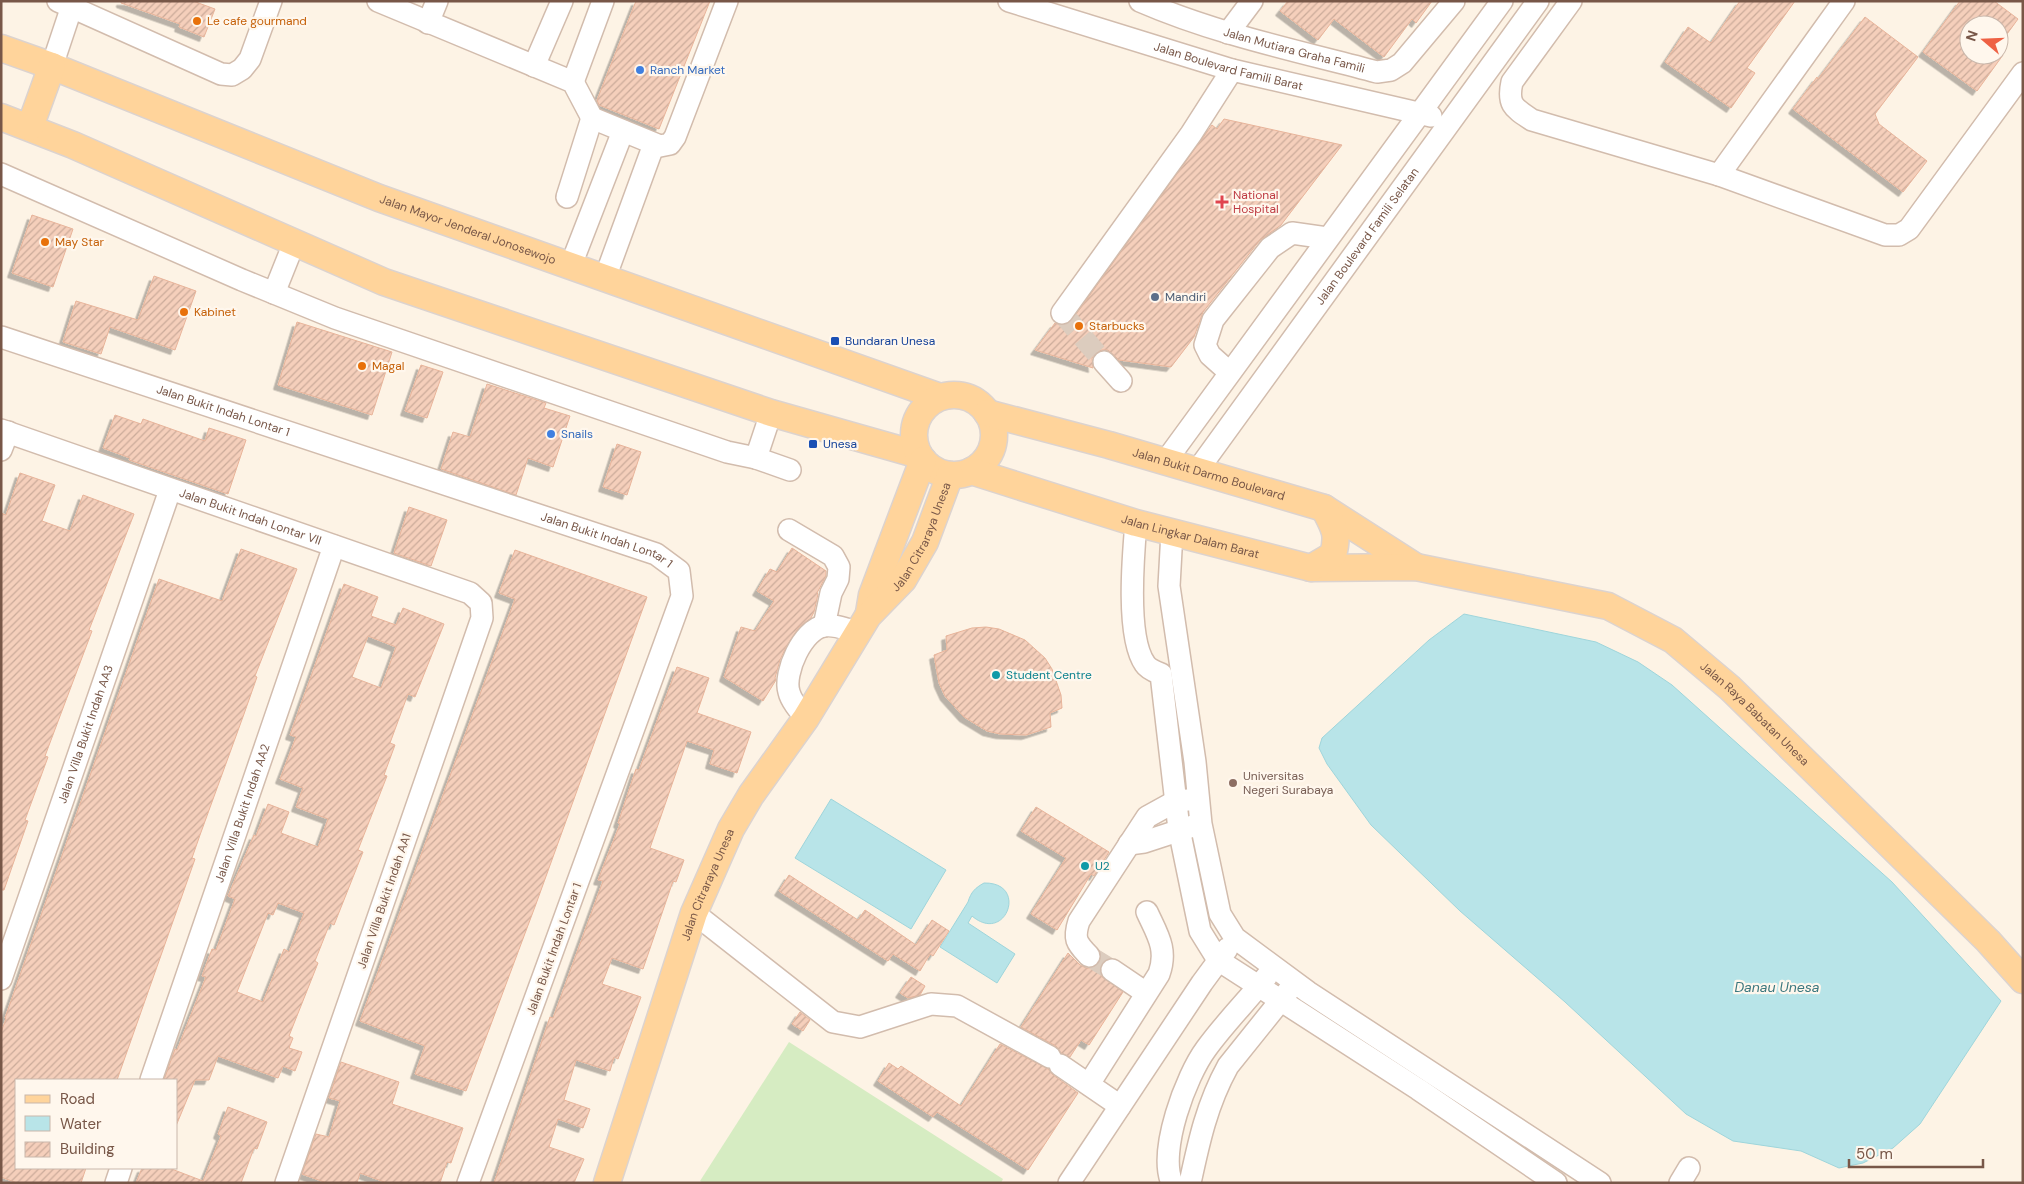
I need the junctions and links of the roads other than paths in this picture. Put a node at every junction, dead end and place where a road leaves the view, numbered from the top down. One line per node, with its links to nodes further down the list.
1 (105, 1): 19 (street)
2 (271, 1): 19 (street)
3 (378, 1): 18 (street)
4 (437, 1): 18 (street)
5 (562, 1): 23 (street)
6 (603, 1): 26 (street)
7 (727, 1): 33 (street)
8 (1009, 1): 17 (street, Jalan Boulevard Famili Barat)
9 (1140, 1): 20 (street, Jalan Mutiara Graha Famili)
10 (1252, 1): 20 (street)
11 (1454, 1): 20 (street, Jalan Mutiara Graha Famili)
12 (1502, 1): 27 (street)
13 (1538, 1): 30 (street, Jalan Boulevard Famili Selatan)
14 (1571, 1): 35 (street)
15 (1844, 1): 35 (street)
16 (69, 3): 19 (street); 22 (street)
17 (1052, 7): 24 (street, Jalan Boulevard Famili Barat)
18 (428, 23): 23 (street)
19 (111, 24)
20 (1228, 33)
21 (1, 48): 22 (main road, Jalan Mayor Jenderal Jonosewojo)
22 (52, 66): 31 (main road); 39 (main road, Jalan Mayor Jenderal Jonosewojo)
23 (534, 66): 26 (street)
24 (1232, 70): 27 (street, Jalan Boulevard Famili Barat); 42 (street)
25 (2023, 72): 35 (street)
26 (573, 82): 29 (street)
27 (1419, 113): 30 (street, Jalan Boulevard Famili Barat); 37 (street)
28 (1, 117): 31 (main road)
29 (592, 118): 32 (street); 36 (street)
30 (1450, 122): 55 (street, Jalan Boulevard Famili Selatan)
31 (30, 127): 38 (main road)
32 (622, 131): 33 (street); 39 (street)
33 (654, 144): 40 (street)
34 (1, 174): 41 (street)
35 (1719, 174)
36 (567, 196)
37 (1327, 238): 45 (street); 45 (street)
38 (294, 243): 41 (street); 48 (main road)
39 (571, 265): 40 (main road, Jalan Mayor Jenderal Jonosewojo)
40 (605, 278): 47 (main road, Jalan Mayor Jenderal Jonosewojo)
41 (274, 293): 52 (street)
42 (1062, 313)
43 (1, 337): 96 (street, Jalan Bukit Indah Lontar 1)
44 (1104, 362): 46 (street)
45 (1229, 372): 53 (street)
46 (1121, 381)
47 (940, 397): 49 (main road); 51 (main road)
48 (771, 413): 51 (main road); 52 (street)
49 (998, 416): 53 (main road, Jalan Bukit Darmo Boulevard); 56 (main road)
50 (3, 437): 57 (street, Jalan Bukit Indah Lontar VII)
51 (921, 457): 56 (main road); 66 (main road, Jalan Citraraya Unesa)
52 (756, 458): 54 (street)
53 (1165, 462): 55 (main road, Jalan Bukit Darmo Boulevard)
54 (790, 470)
55 (1197, 471): 58 (main road, Jalan Bukit Darmo Boulevard)
56 (970, 474): 59 (main road, Jalan Lingkar Dalam Barat); 66 (main road, Jalan Citraraya Unesa)
57 (170, 490): 62 (street, Jalan Bukit Indah Lontar VII); 83 (street, Jalan Villa Bukit Indah AA3)
58 (1324, 508): 63 (main road, Jalan Bukit Darmo Boulevard); 64 (main road)
59 (1136, 523): 61 (main road, Jalan Lingkar Dalam Barat); 69 (street)
60 (789, 530): 67 (street)
61 (1172, 532): 64 (main road, Jalan Lingkar Dalam Barat); 68 (street)
62 (334, 546): 65 (street, Jalan Bukit Indah Lontar VII); 89 (street, Jalan Villa Bukit Indah AA2)
63 (1416, 567): 64 (main road, Jalan Lingkar Dalam Barat); 84 (main road, Jalan Raya Babatan Unesa)
64 (1311, 568)
65 (482, 618): 95 (street, Jalan Villa Bukit Indah AA1)
66 (863, 624): 67 (street); 70 (main road, Jalan Citraraya Unesa)
67 (824, 626): 70 (street)
68 (1182, 672): 69 (street); 71 (street)
69 (1161, 674): 72 (street)
70 (806, 718): 77 (main road, Jalan Citraraya Unesa)
71 (1198, 799): 72 (street); 73 (street)
72 (1176, 801): 74 (street); 75 (street)
73 (1202, 824): 74 (street); 78 (street)
74 (1180, 830): 75 (street); 80 (street)
75 (1129, 844): 79 (street)
76 (1147, 912): 87 (street)
77 (694, 913): 90 (street); 97 (main road, Jalan Citraraya Unesa)
78 (1236, 938): 80 (street); 81 (street)
79 (1089, 956)
80 (1218, 960): 86 (street); 91 (street)
81 (1274, 967): 85 (street); 86 (street)
82 (1112, 970): 87 (street)
83 (1, 979)
84 (2023, 980)
85 (1295, 982): 88 (street); 93 (street)
86 (1258, 987): 88 (street); 99 (street)
87 (1146, 993): 90 (street)
88 (1281, 1002): 100 (street); 101 (street)
89 (151, 1079)
90 (1089, 1084): 91 (street)
91 (1120, 1106): 98 (street)
92 (121, 1169): 94 (street)
93 (1585, 1176): 101 (street)
94 (116, 1183)
95 (286, 1183)
96 (468, 1183)
97 (607, 1183)
98 (1068, 1183)
99 (1172, 1183)
100 (1190, 1183)
101 (1557, 1183)

